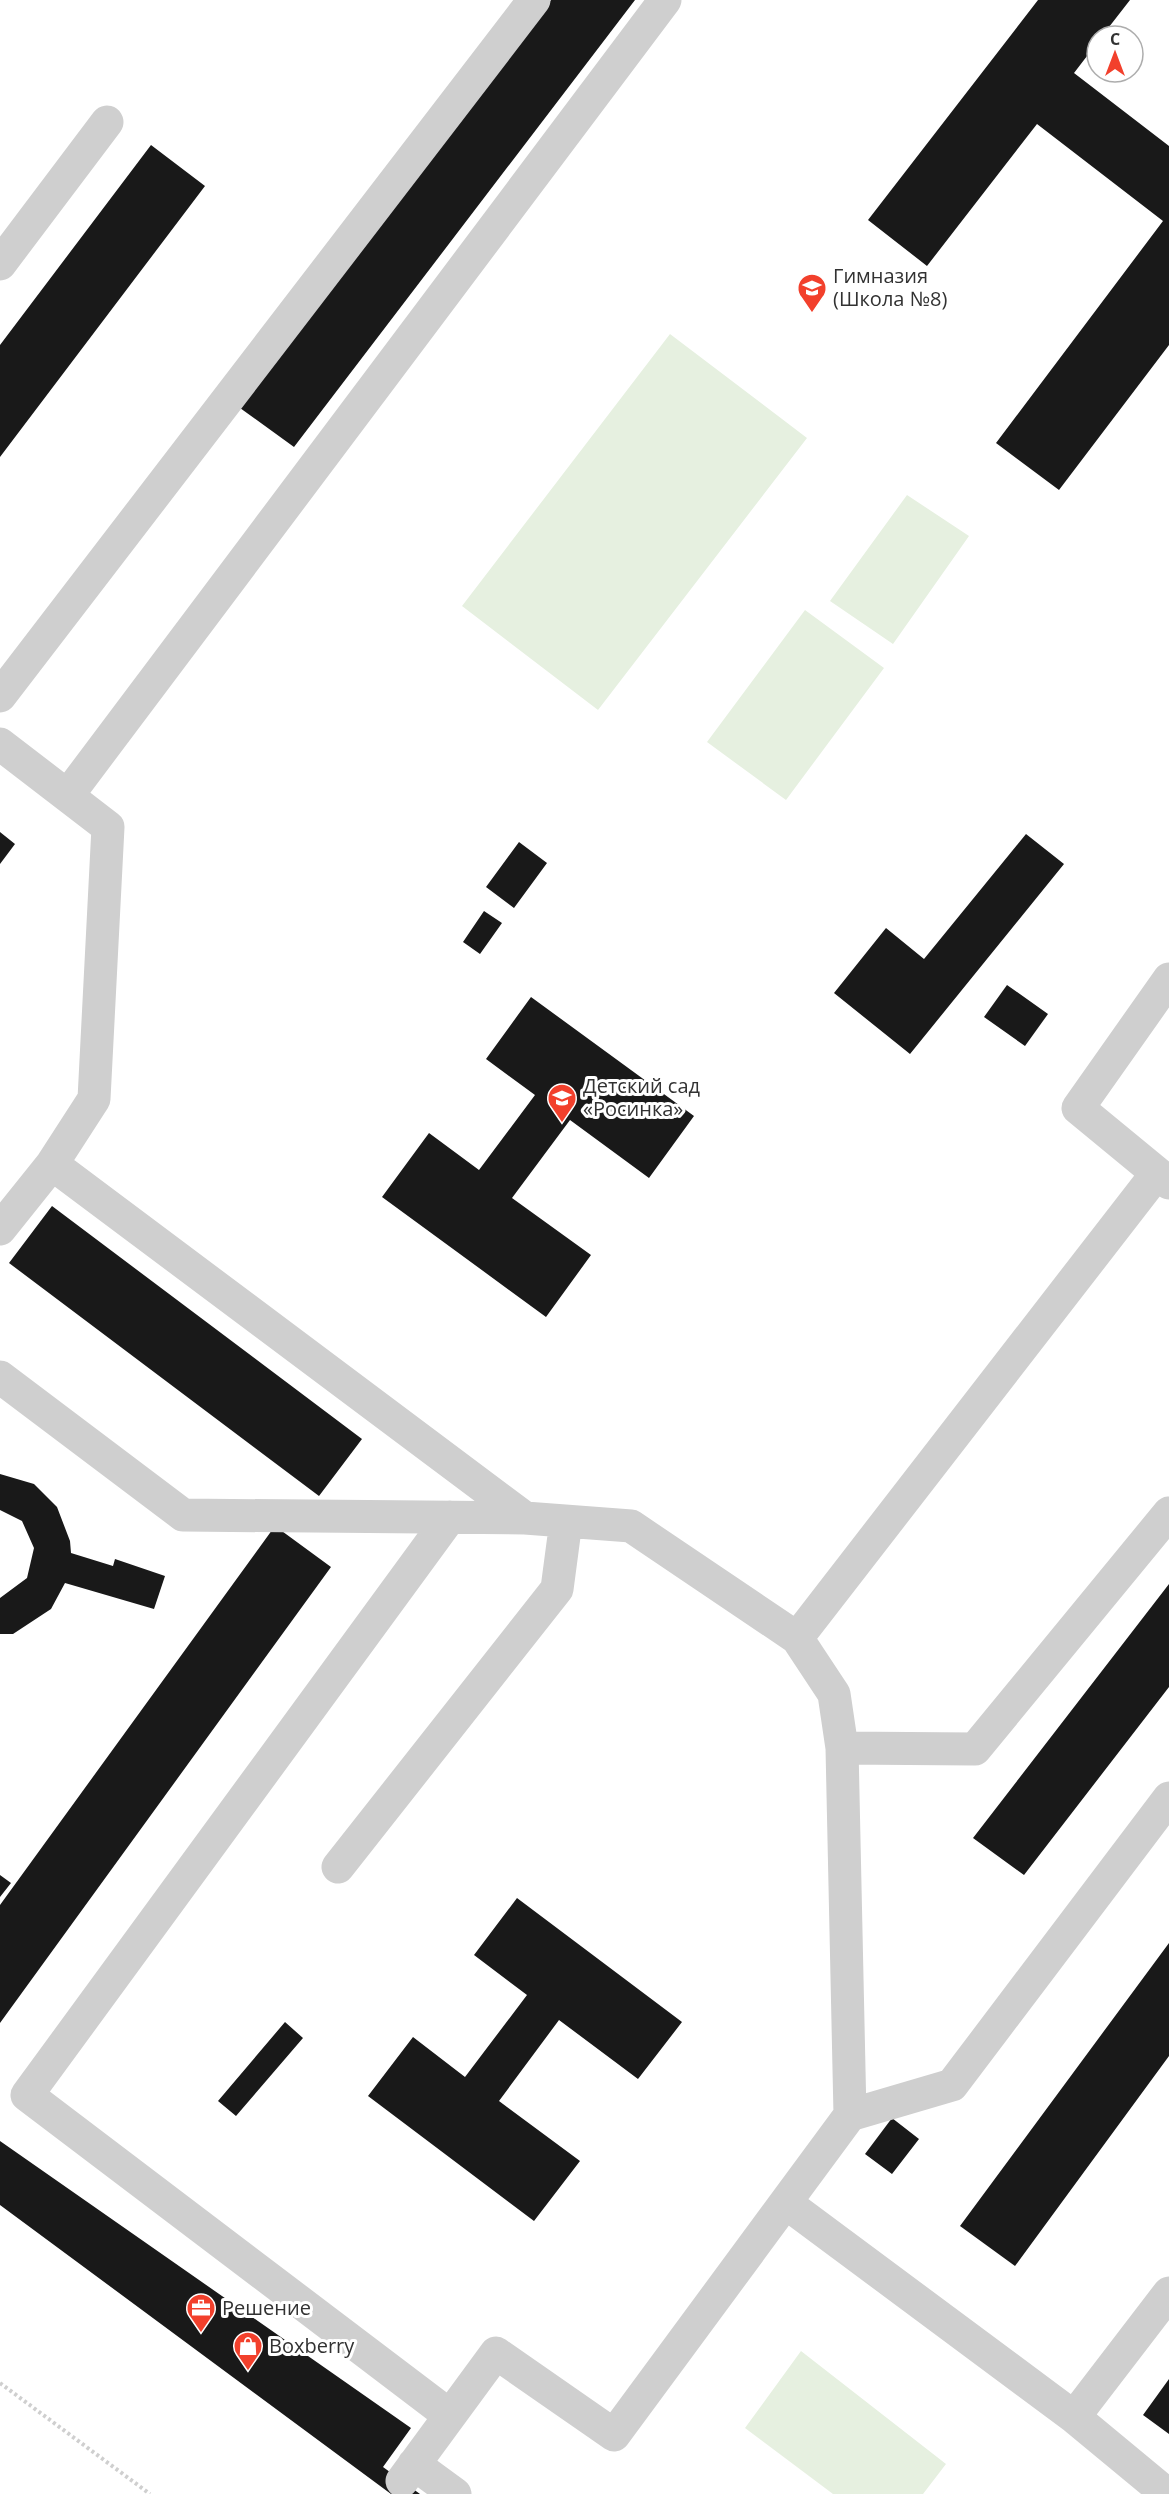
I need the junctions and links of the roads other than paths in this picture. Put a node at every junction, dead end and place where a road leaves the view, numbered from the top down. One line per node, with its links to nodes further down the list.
1 (534, 0): 5 (lane)
2 (665, 0): 7 (lane)
3 (107, 122): 4 (lane)
4 (0, 264)
5 (0, 696)
6 (0, 744): 7 (lane)
7 (68, 795): 9 (lane)
8 (1169, 979): 10 (lane)
9 (52, 1164): 11 (lane); 15 (lane)
10 (1163, 1178): 17 (lane)
11 (0, 1229)
12 (0, 1377): 14 (lane)
13 (1169, 1513): 18 (lane)
14 (450, 1517): 15 (lane); 24 (lane)
15 (525, 1518): 16 (lane)
16 (566, 1521): 17 (lane); 20 (lane)
17 (797, 1638): 18 (lane)
18 (842, 1748): 21 (lane)
19 (1169, 1798): 21 (lane)
20 (338, 1867)
21 (850, 2115): 22 (lane)
22 (786, 2203): 24 (lane); 25 (lane)
23 (1169, 2293): 25 (lane)
24 (449, 2415): 26 (lane)
25 (1074, 2417): 27 (lane)
26 (455, 2494)
27 (1167, 2494)

